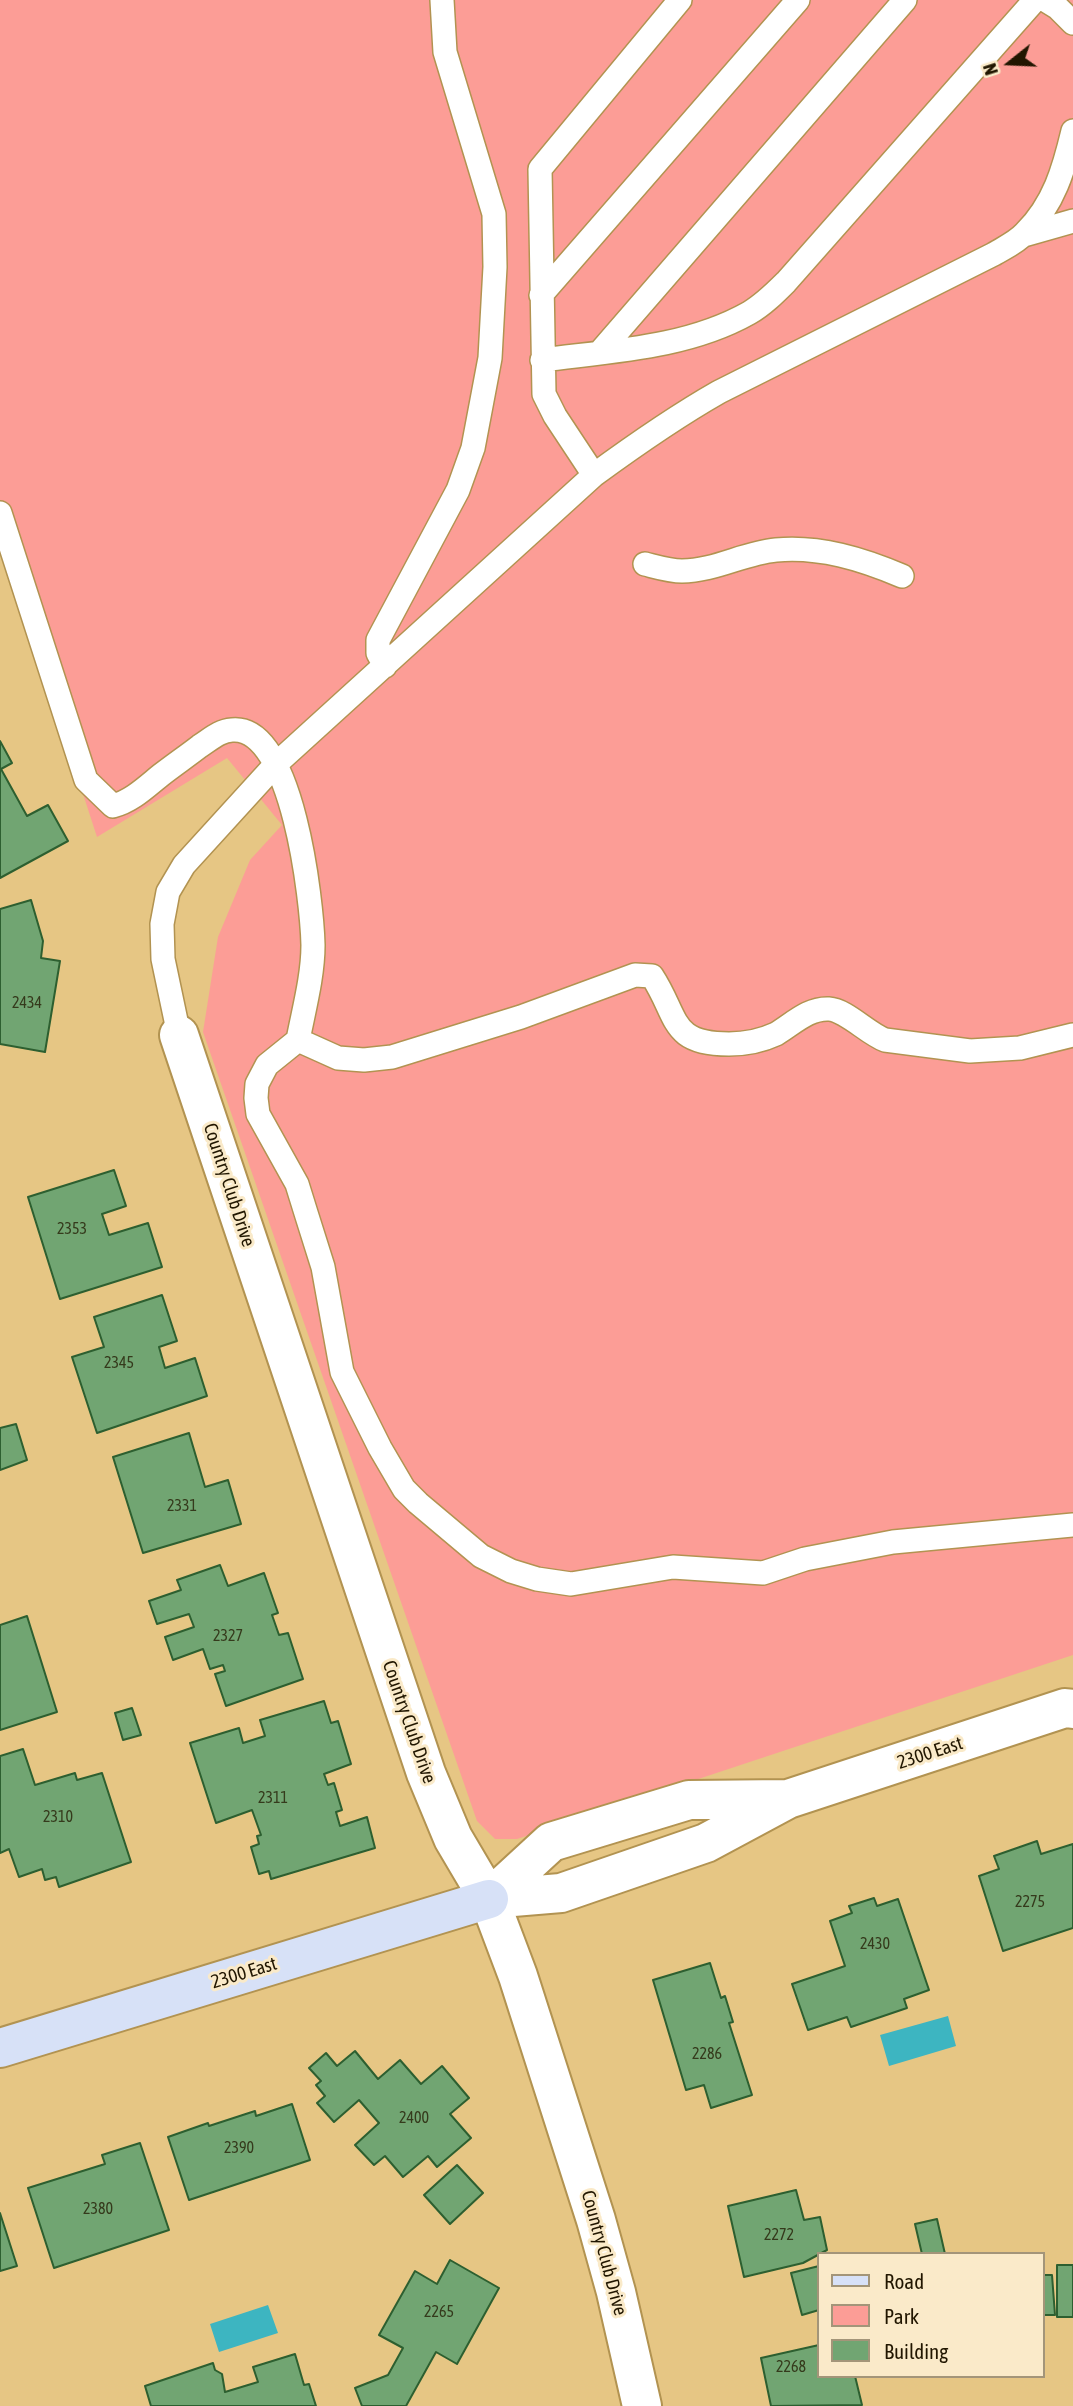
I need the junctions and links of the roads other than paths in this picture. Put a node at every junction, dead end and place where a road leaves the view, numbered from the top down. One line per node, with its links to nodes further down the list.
1 (442, 0): 18 (lane)
2 (680, 0): 11 (lane)
3 (799, 0): 11 (lane)
4 (905, 0): 12 (lane)
5 (1035, 0): 12 (lane)
6 (1045, 0): 7 (lane)
7 (1073, 23)
8 (1073, 131): 10 (lane)
9 (1073, 220): 10 (lane)
10 (1024, 235): 14 (lane)
11 (541, 295): 13 (lane)
12 (600, 352): 13 (lane)
13 (542, 360): 14 (lane)
14 (594, 475): 18 (lane)
15 (0, 513): 19 (lane)
16 (645, 564): 17 (lane)
17 (902, 576)
18 (385, 666): 19 (lane)
19 (276, 764): 20 (lane); 22 (lane)
20 (179, 1035): 26 (street, Country Club Drive)
21 (1073, 1035): 22 (lane)
22 (298, 1040): 23 (lane)
23 (1073, 1525)
24 (1073, 1709): 25 (street, 2300 East)
25 (788, 1799): 26 (street, 2300 East); 26 (street, 2300 East)
26 (489, 1899): 27 (street, 2300 East); 28 (street, Country Club Drive)
27 (0, 2048)
28 (642, 2406)

